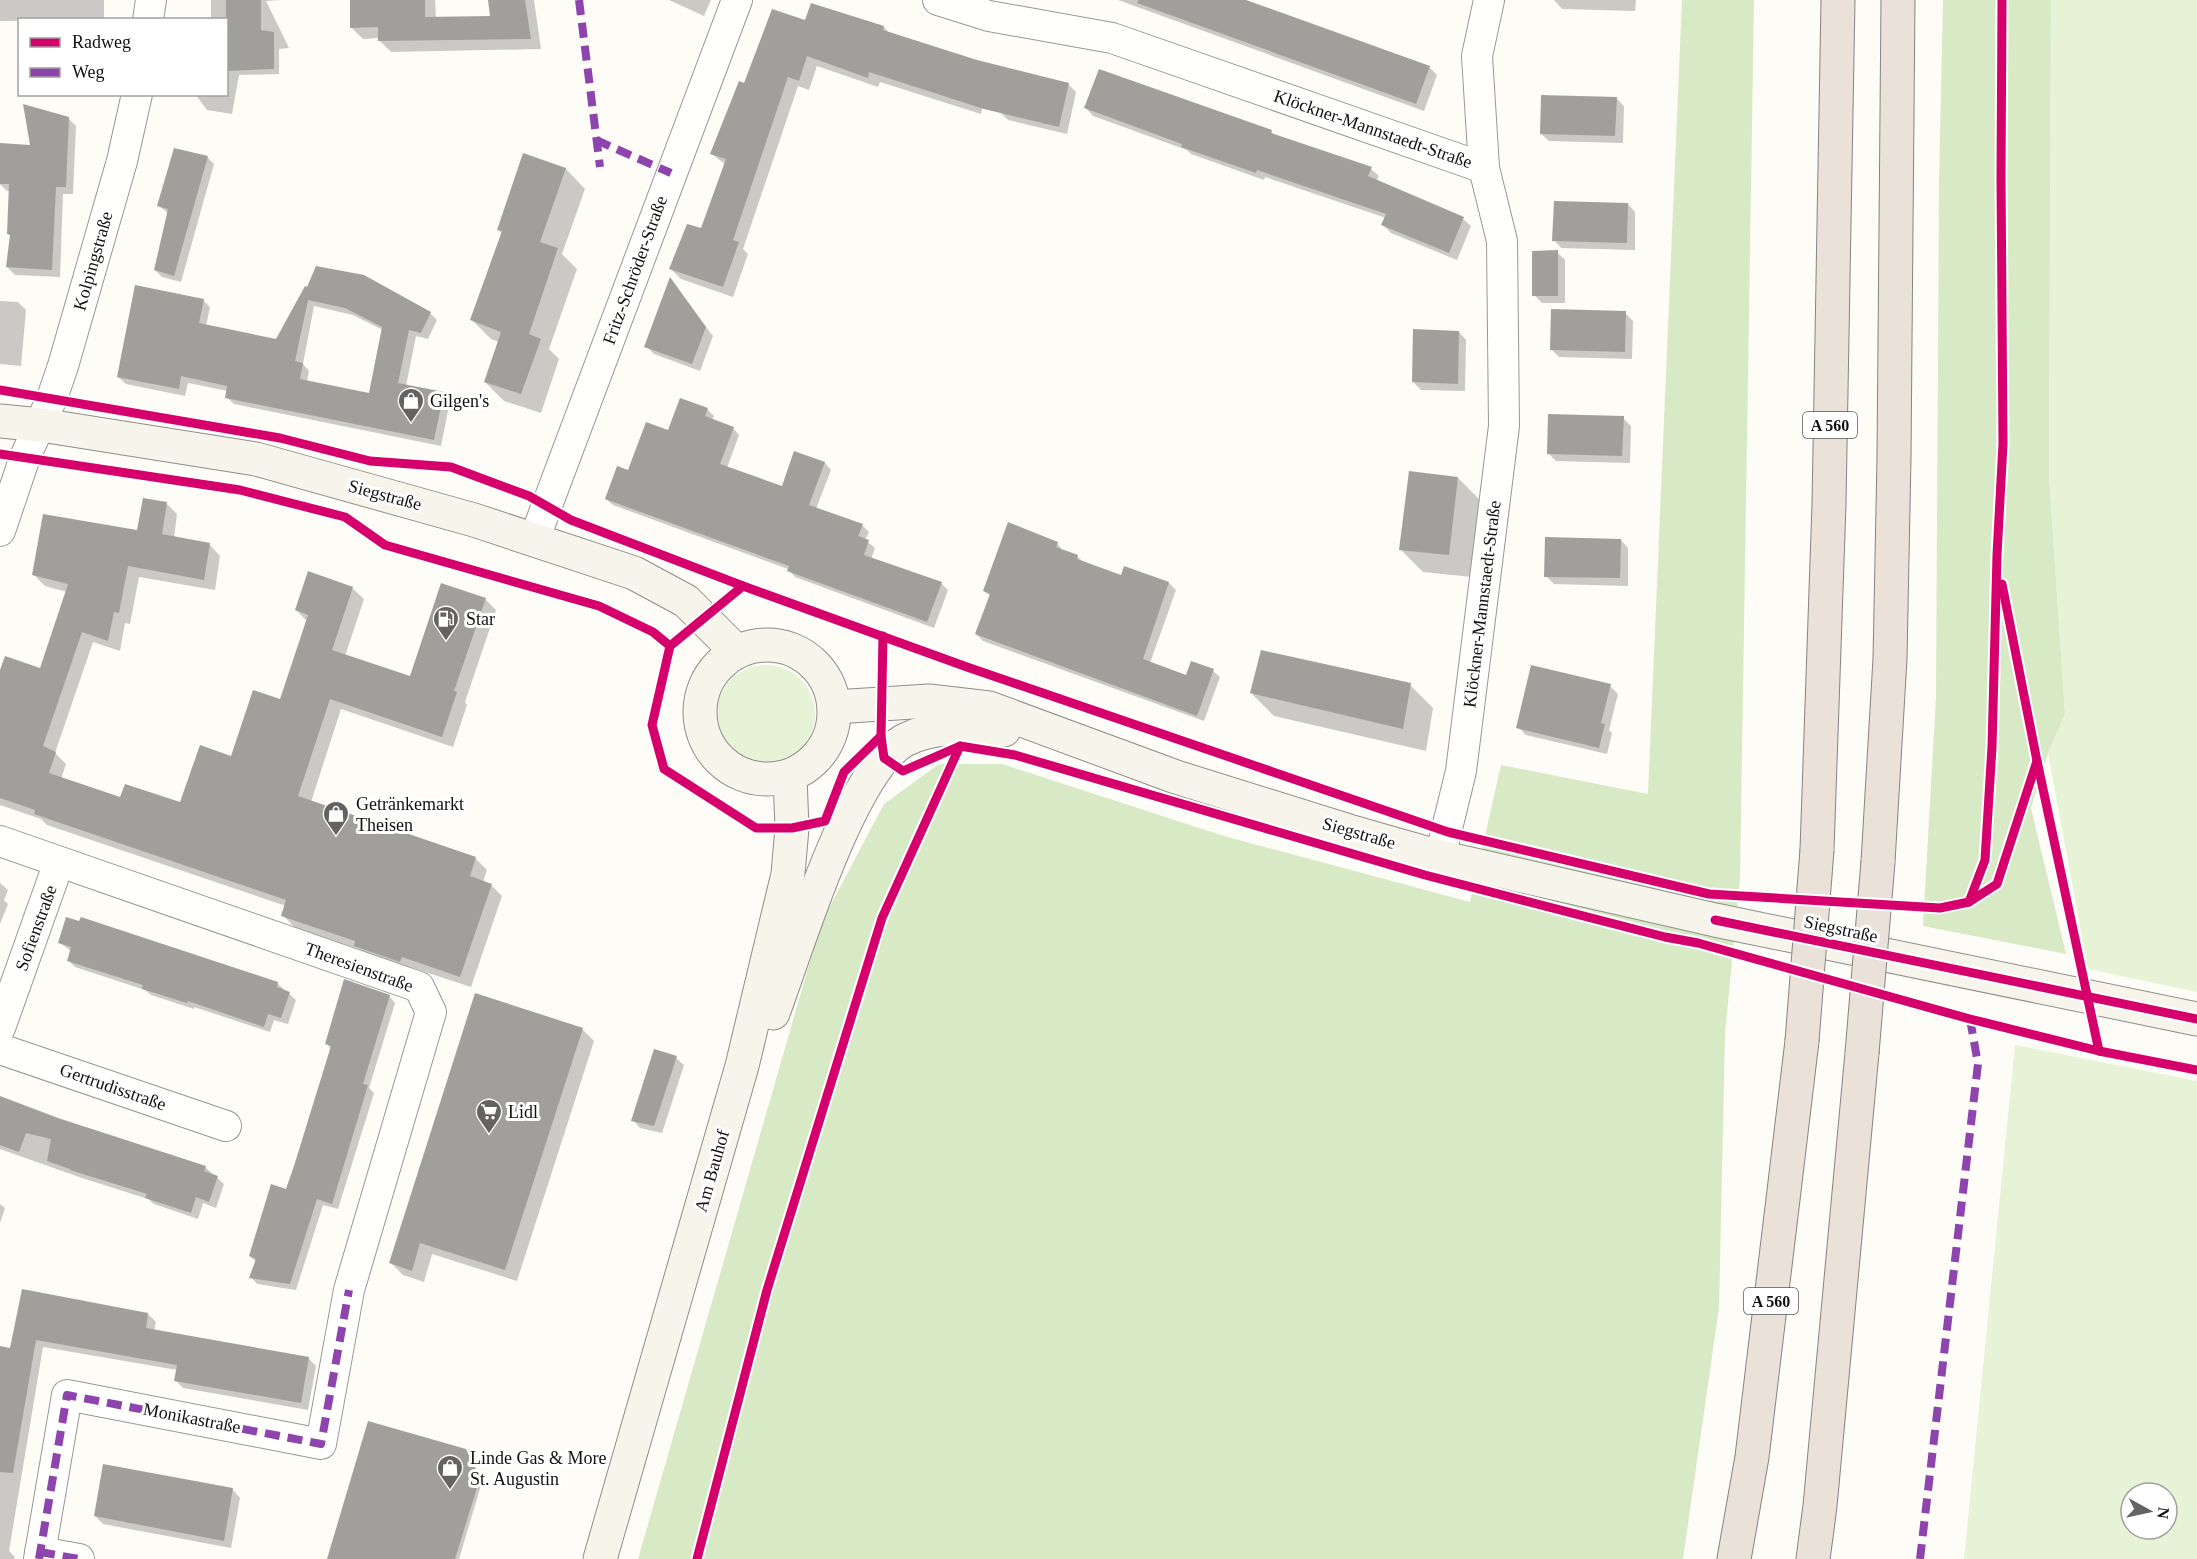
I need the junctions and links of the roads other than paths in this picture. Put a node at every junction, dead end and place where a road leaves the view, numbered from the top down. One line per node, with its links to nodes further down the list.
1 (151, 0): 7 (street)
2 (737, 0): 13 (street, Fritz-Schröder-Straße)
3 (938, 0): 9 (street, Klöckner-Mannstaedt-Straße)
4 (1489, 0): 9 (street)
5 (1838, 0): 31 (highway, A 560, bridge)
6 (1898, 0): 26 (highway, bridge)
7 (148, 18)
8 (137, 96): 11 (street, Kolpingstraße)
9 (1484, 168): 19 (street, Klöckner-Mannstaedt-Straße)
10 (0, 421): 11 (main road, Siegstraße)
11 (41, 425): 12 (street, Kolpingstraße); 13 (main road, Siegstraße)
12 (0, 531)
13 (534, 540): 14 (main road, Siegstraße)
14 (736, 652): 15 (main road); 17 (main road)
15 (834, 707): 16 (main road, Siegstraße); 17 (main road)
16 (1048, 732): 19 (main road, Siegstraße); 24 (main road)
17 (790, 776): 24 (main road, Am Bauhof)
18 (0, 841): 20 (street, Theresienstraße)
19 (1440, 857): 21 (main road, Siegstraße)
20 (59, 862): 22 (street, Sofienstraße); 27 (street, Theresienstraße)
21 (2197, 1019)
22 (0, 1028)
23 (0, 1049): 25 (street, Gertrudisstraße)
24 (742, 1066): 30 (main road, Am Bauhof)
25 (226, 1126)
26 (1841, 1272): 32 (highway); 33 (highway)
27 (349, 1290): 28 (street, Monikastraße)
28 (39, 1556): 29 (street, Monikastraße)
29 (79, 1559)
30 (600, 1559)
31 (1734, 1559)
32 (1789, 1559)
33 (1813, 1559)

